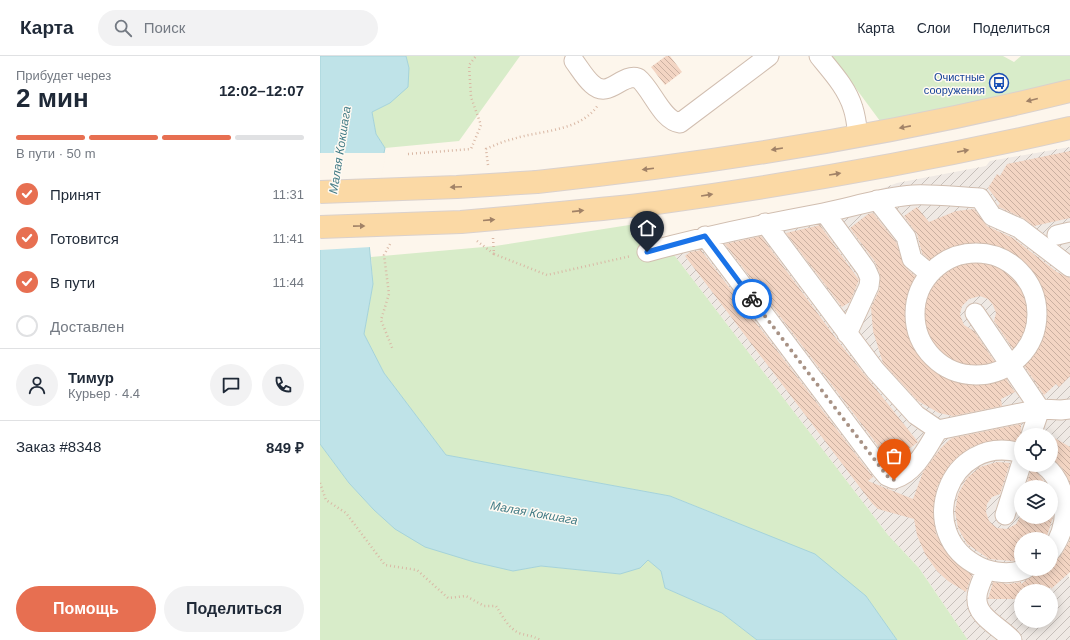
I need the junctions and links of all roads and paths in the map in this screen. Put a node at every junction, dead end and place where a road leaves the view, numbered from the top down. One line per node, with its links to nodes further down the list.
1 (476, 56): 8 (path)
2 (769, 56): 4 (lane)
3 (819, 56): 7 (lane)
4 (574, 61)
5 (1070, 91): 7 (main road, one-way to 7)
6 (1070, 128): 13 (main road, one-way to 6, bridge)
7 (858, 136): 9 (main road, one-way to 9, bridge)
8 (408, 154)
9 (320, 192)
10 (877, 200): 11 (lane); 19 (lane); 20 (lane)
11 (825, 213): 12 (lane); 22 (lane)
12 (765, 223): 14 (lane); 22 (lane)
13 (320, 227)
14 (705, 236): 17 (lane); 28 (lane)
15 (476, 240): 18 (path)
16 (391, 243): 23 (path)
17 (647, 252)
18 (494, 254)
19 (1070, 267)
20 (930, 274): 24 (lane); 24 (lane)
21 (975, 314): 24 (lane)
22 (847, 334): 28 (lane)
23 (393, 350)
24 (1010, 365): 25 (lane)
25 (1040, 409): 26 (lane); 27 (lane); 28 (lane)
26 (1070, 409)
27 (1033, 428)
28 (938, 430)
29 (1014, 451): 35 (lane)
30 (1019, 472): 33 (lane)
31 (1050, 472): 34 (lane)
32 (320, 483): 37 (path)
33 (1005, 515)
34 (1058, 539)
35 (986, 570): 36 (lane); 38 (lane)
36 (1014, 571)
37 (540, 640)
38 (1012, 640)

